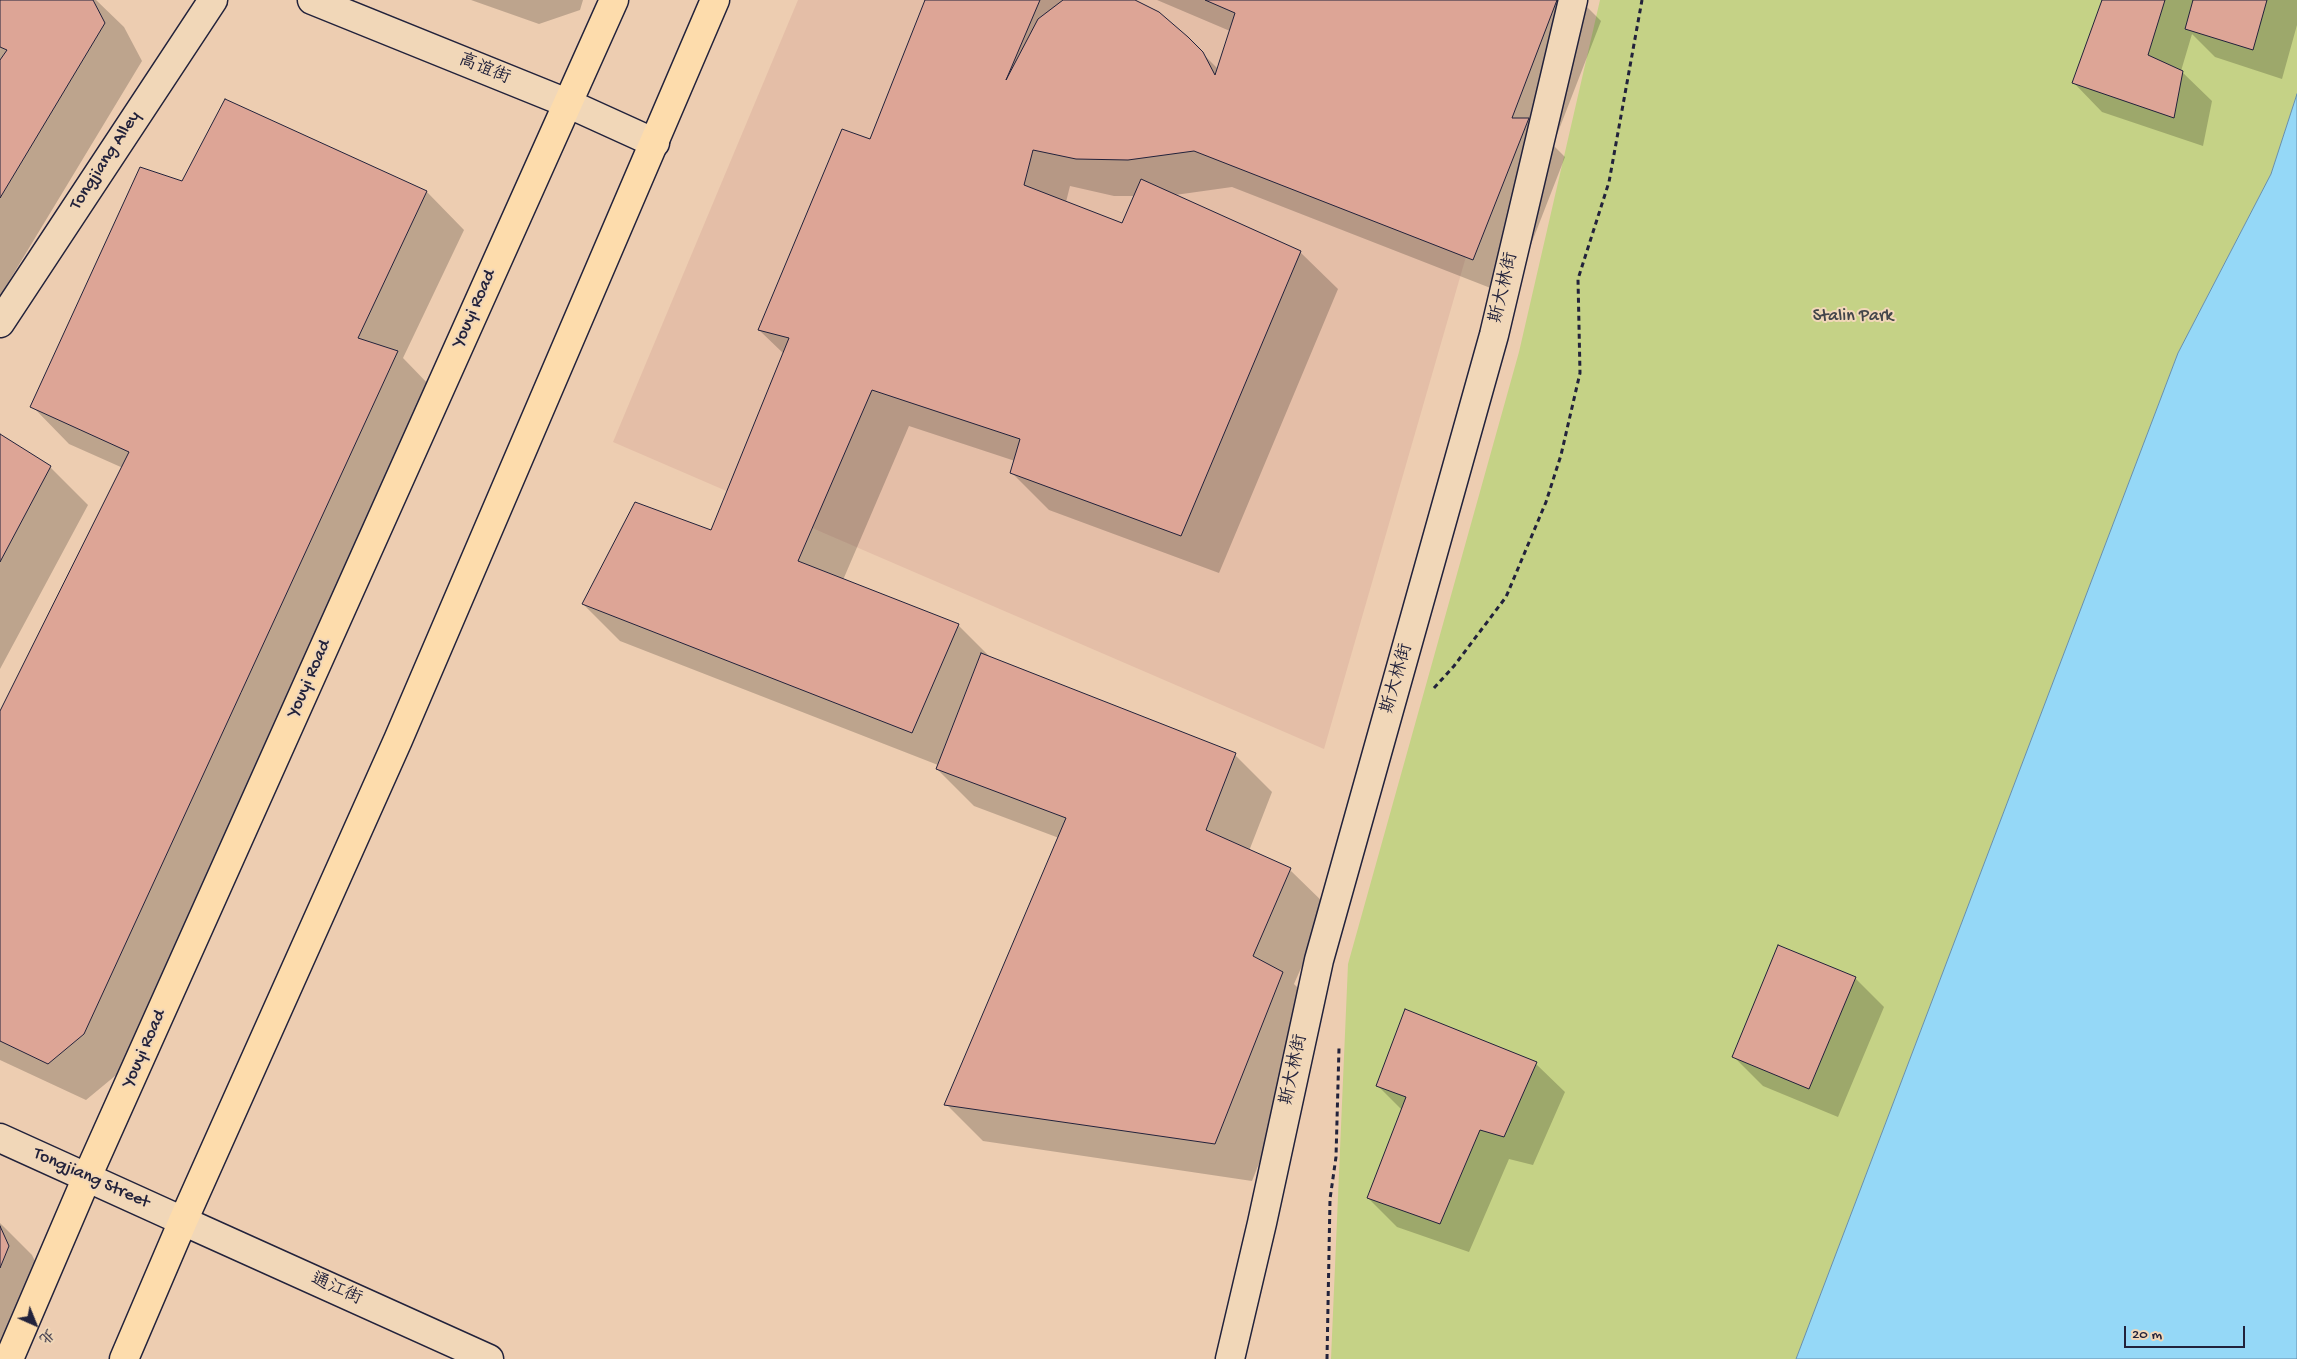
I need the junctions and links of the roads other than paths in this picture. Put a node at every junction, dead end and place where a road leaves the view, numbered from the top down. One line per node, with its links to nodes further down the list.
1 (213, 0): 8 (street, Tongjiang Alley)
2 (312, 0): 6 (street, 高谊街)
3 (614, 0): 6 (highway, Youyi Road)
4 (715, 0): 7 (highway)
5 (1573, 0): 15 (street, 斯大林街)
6 (567, 103): 7 (street, 高谊街); 10 (highway, Youyi Road)
7 (655, 142): 11 (highway)
8 (0, 323)
9 (0, 1138): 10 (street, Tongjiang Street)
10 (87, 1178): 11 (street, Tongjiang Street); 12 (highway, Youyi Road)
11 (183, 1220): 13 (highway); 14 (street, 通江街)
12 (9, 1359)
13 (124, 1359)
14 (489, 1359)
15 (1230, 1359)

